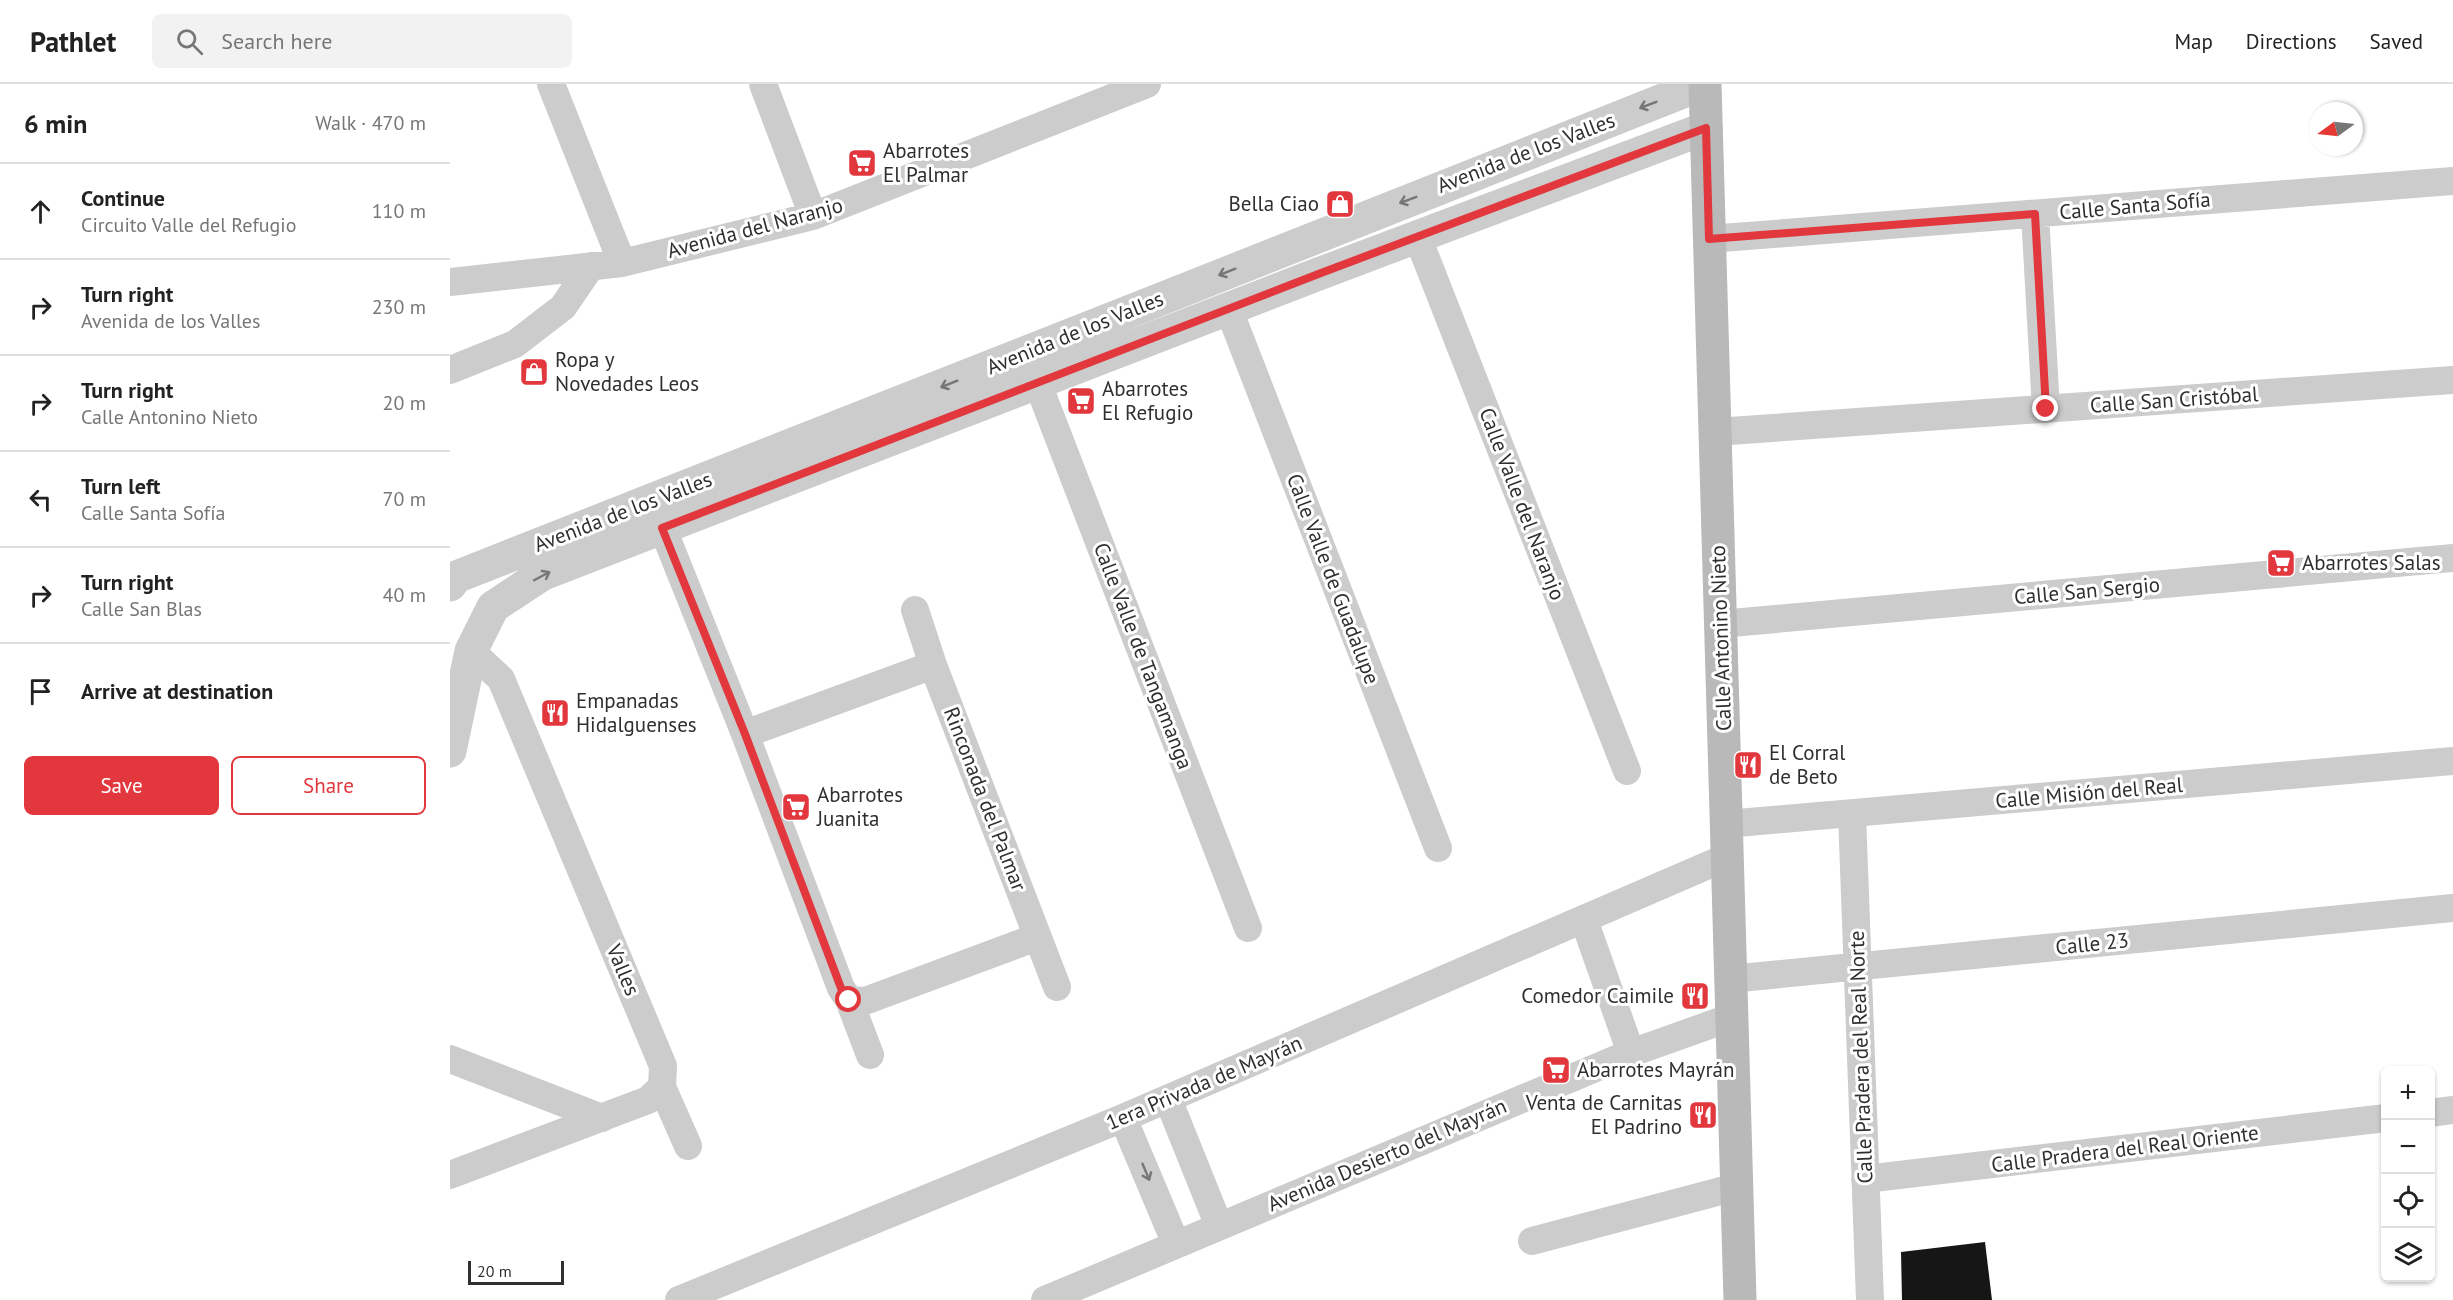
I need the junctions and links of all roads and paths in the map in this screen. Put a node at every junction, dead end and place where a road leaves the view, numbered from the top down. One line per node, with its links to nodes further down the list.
1 (551, 84): 12 (street)
2 (764, 84): 8 (street)
3 (1147, 84): 8 (street, Avenida del Naranjo)
4 (1704, 84): 5 (main road, Calle Antonino Nieto); 11 (street, Avenida de los Valles, one-way to 11)
5 (1706, 128): 9 (street, Avenida de los Valles); 10 (main road, Calle Antonino Nieto)
6 (2453, 181): 7 (street, Calle Santa Sofía)
7 (2035, 214): 10 (street, Calle Santa Sofía); 20 (street)
8 (813, 216): 12 (street, Avenida del Naranjo)
9 (1418, 238): 14 (street, Avenida de los Valles); 33 (street, Calle Valle del Naranjo)
10 (1709, 239): 21 (main road, Calle Antonino Nieto)
11 (1307, 240): 14 (street); 22 (street, Avenida de los Valles, one-way to 22)
12 (622, 263): 13 (street, Avenida del Naranjo)
13 (591, 266): 15 (street, Avenida del Naranjo); 17 (street)
14 (1321, 273): 16 (street, Avenida de los Valles)
15 (450, 282)
16 (1229, 310): 19 (street, Avenida de los Valles); 36 (street, Calle Valle de Guadalupe)
17 (450, 370)
18 (2453, 380): 20 (street, Calle San Cristóbal)
19 (1038, 384): 22 (street, Avenida de los Valles); 40 (street, Calle Valle de Tangamanga)
20 (2046, 409): 21 (street, Calle San Cristóbal)
21 (1714, 432): 27 (main road, Calle Antonino Nieto)
22 (867, 433): 23 (street, Avenida de los Valles)
23 (657, 514): 25 (street, Avenida de los Valles); 28 (street, Avenida de los Valles, one-way to 23); 30 (street)
24 (2453, 558): 27 (street, Calle San Sergio)
25 (450, 585)
26 (915, 610): 29 (street, Rinconada del Palmar)
27 (1720, 624): 35 (main road, Calle Antonino Nieto)
28 (471, 651): 31 (street, Avenida de los Valles); 50 (street, Valles)
29 (933, 664): 30 (street); 41 (street, Rinconada del Palmar)
30 (745, 734): 45 (street)
31 (450, 751)
32 (2453, 761): 34 (street, Calle Misión del Real)
33 (1627, 771)
34 (1852, 814): 35 (street, Calle Misión del Real); 42 (street, Calle Pradera del Real Norte)
35 (1726, 824): 37 (main road, Calle Antonino Nieto)
36 (1437, 848)
37 (1727, 857): 39 (street, 1era Privada de Mayrán); 43 (main road, Calle Antonino Nieto)
38 (2453, 908): 42 (street, Calle 23)
39 (1584, 920): 47 (street); 51 (street, 1era Privada de Mayrán)
40 (1248, 928)
41 (1037, 937): 44 (street, Rinconada del Palmar); 45 (street)
42 (1857, 966): 43 (street, Calle 23); 59 (street, Calle Pradera del Real Norte)
43 (1730, 979): 46 (main road, Calle Antonino Nieto)
44 (1057, 987)
45 (849, 1000): 48 (street)
46 (1732, 1017): 47 (street, Avenida Desierto del Mayrán); 60 (main road, Calle Antonino Nieto)
47 (1631, 1053): 61 (street, Avenida Desierto del Mayrán)
48 (870, 1054)
49 (450, 1059): 54 (street)
50 (662, 1087): 54 (street); 57 (street, Valles)
51 (1168, 1099): 55 (street, 1era Privada de Mayrán); 61 (street)
52 (2453, 1110): 53 (street)
53 (2435, 1112)
54 (602, 1118): 58 (street)
55 (1123, 1118): 63 (street, one-way to 63); 64 (street, 1era Privada de Mayrán)
56 (2381, 1118): 59 (street, Calle Pradera del Real Oriente)
57 (688, 1146)
58 (450, 1175)
59 (1865, 1179): 68 (street, Calle Pradera del Real Norte)
60 (1736, 1187): 62 (street); 67 (main road, Calle Antonino Nieto)
61 (1219, 1226): 63 (street, Avenida Desierto del Mayrán)
62 (1532, 1241)
63 (1176, 1244): 66 (street, Avenida Desierto del Mayrán)
64 (710, 1295): 65 (street, 1era Privada de Mayrán)
65 (679, 1300)
66 (1045, 1300)
67 (1740, 1300)
68 (1870, 1300)

